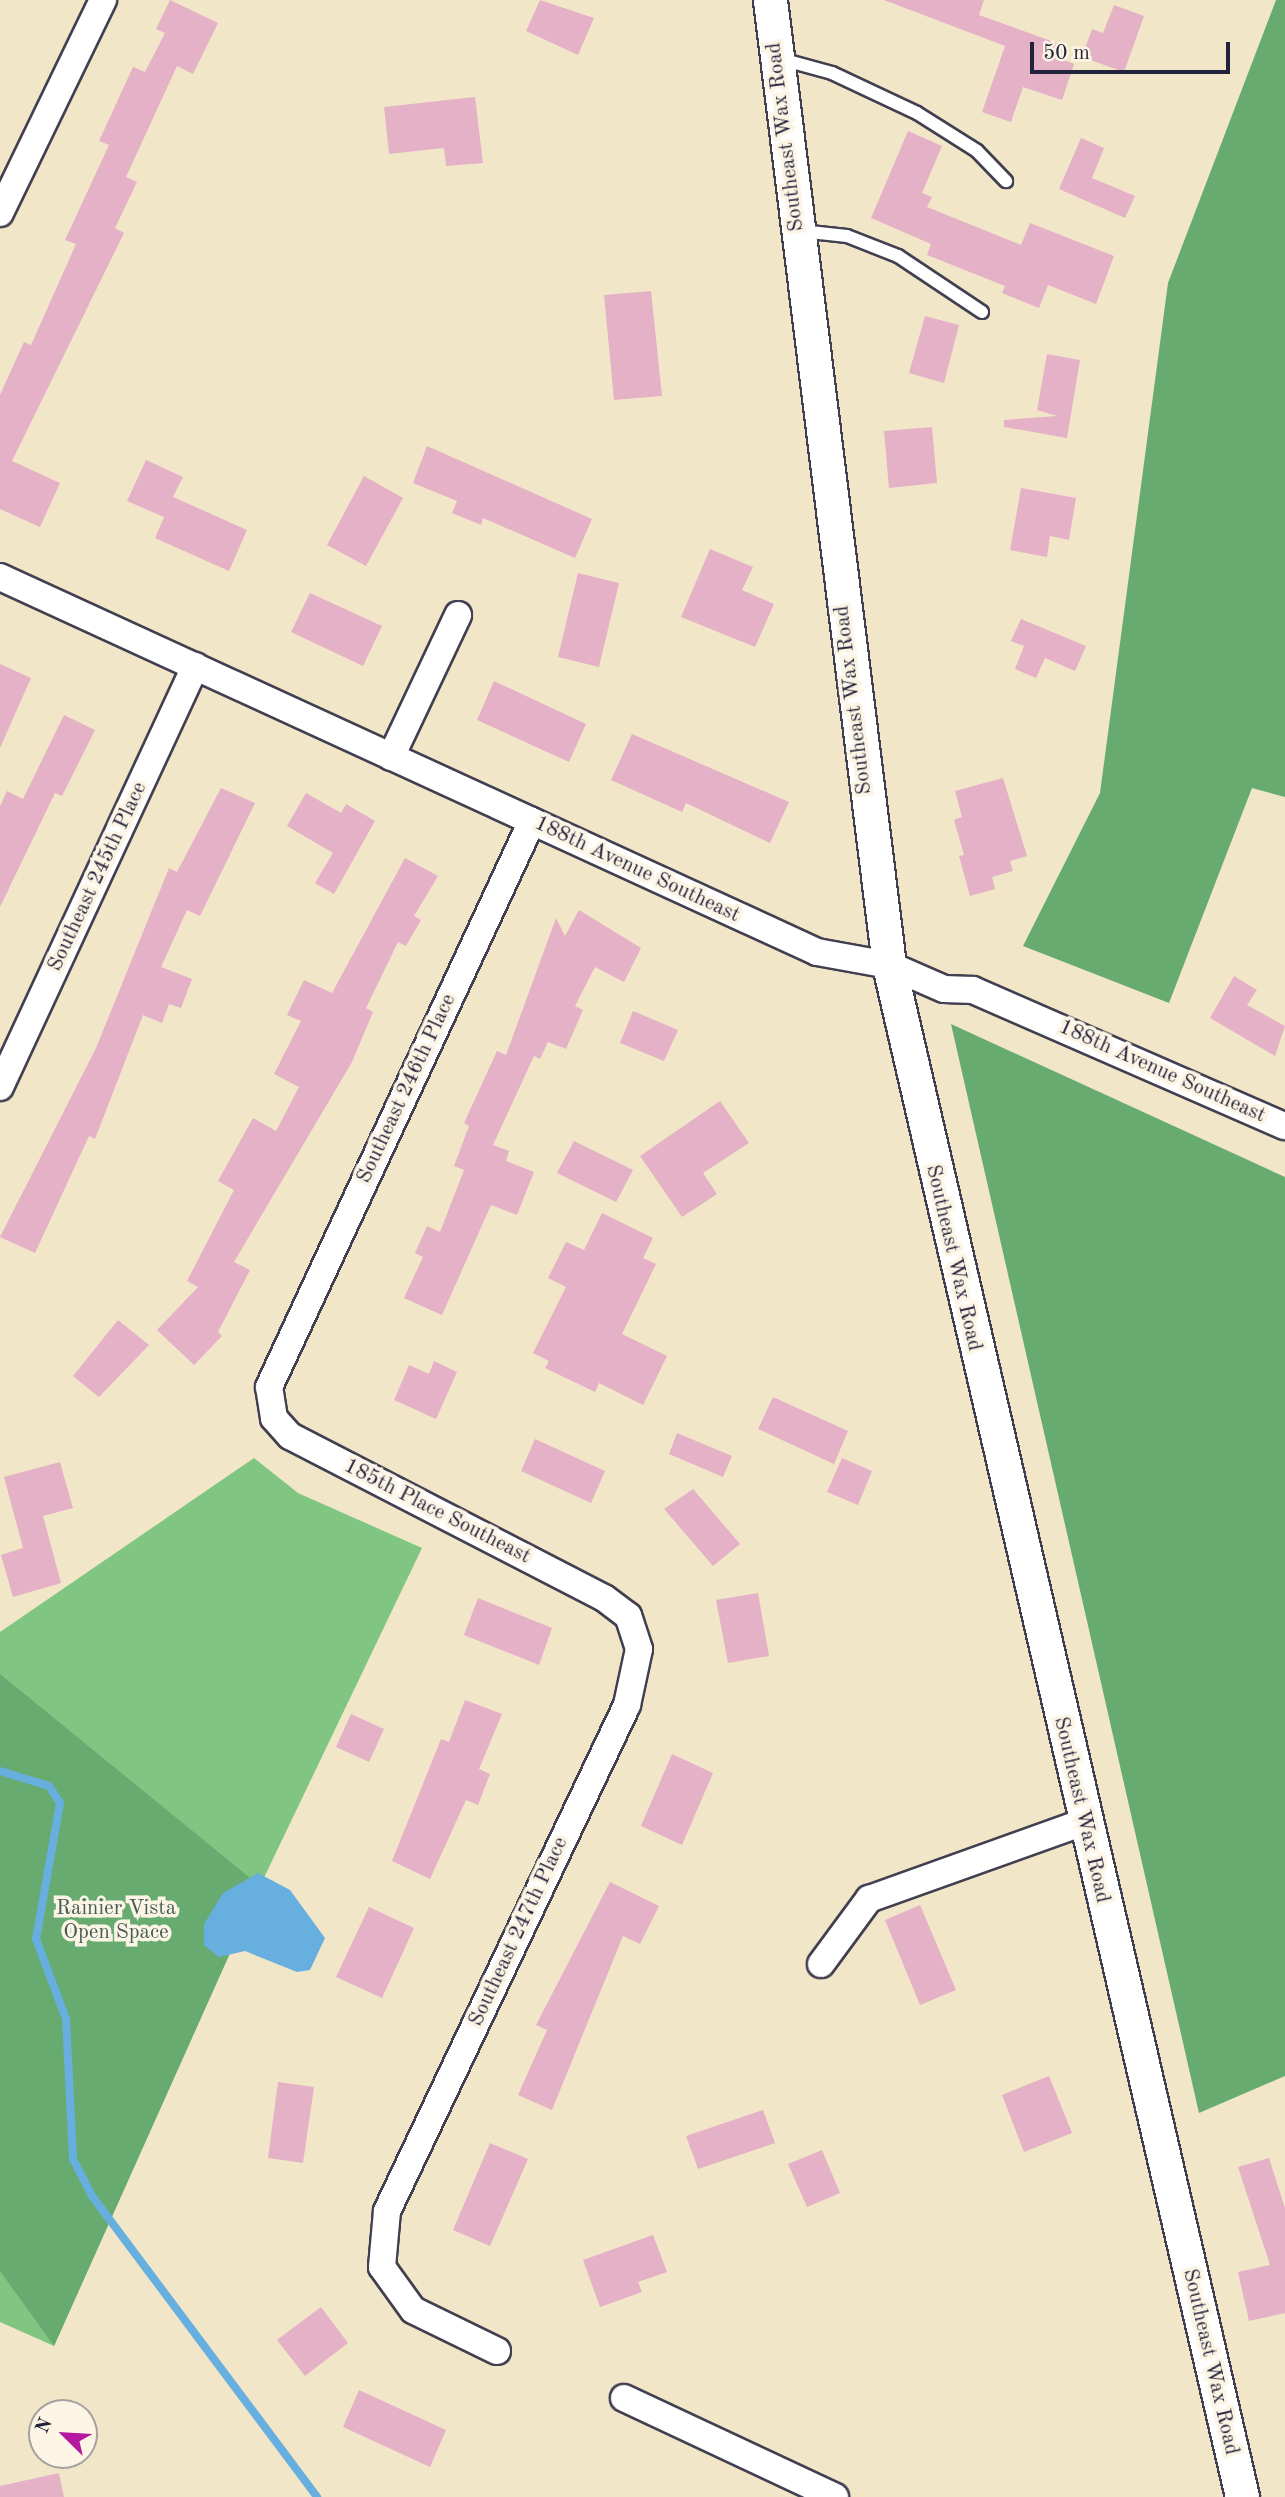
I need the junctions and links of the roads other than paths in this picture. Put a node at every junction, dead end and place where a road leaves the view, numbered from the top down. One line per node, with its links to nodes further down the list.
1 (103, 0): 5 (street)
2 (770, 0): 3 (street, Southeast Wax Road)
3 (777, 58): 4 (lane); 6 (street, Southeast Wax Road)
4 (1006, 181)
5 (0, 213)
6 (797, 230): 7 (lane); 13 (street, Southeast Wax Road)
7 (982, 312)
8 (0, 577): 10 (street, 188th Avenue Southeast)
9 (458, 615): 11 (street)
10 (195, 666): 11 (street, 188th Avenue Southeast); 14 (street, Southeast 245th Place)
11 (391, 757): 12 (street, 188th Avenue Southeast)
12 (532, 821): 13 (street, 188th Avenue Southeast); 16 (street, Southeast 246th Place)
13 (889, 965): 15 (street, 188th Avenue Southeast); 18 (street, Southeast Wax Road)
14 (0, 1087)
15 (1285, 1126)
16 (281, 1357): 17 (street, 185th Place Southeast)
17 (639, 1649): 20 (street, Southeast 247th Place)
18 (1084, 1822): 19 (street); 23 (street, Southeast Wax Road)
19 (821, 1964)
20 (497, 2351)
21 (624, 2398): 22 (street)
22 (835, 2497)
23 (1242, 2497)

